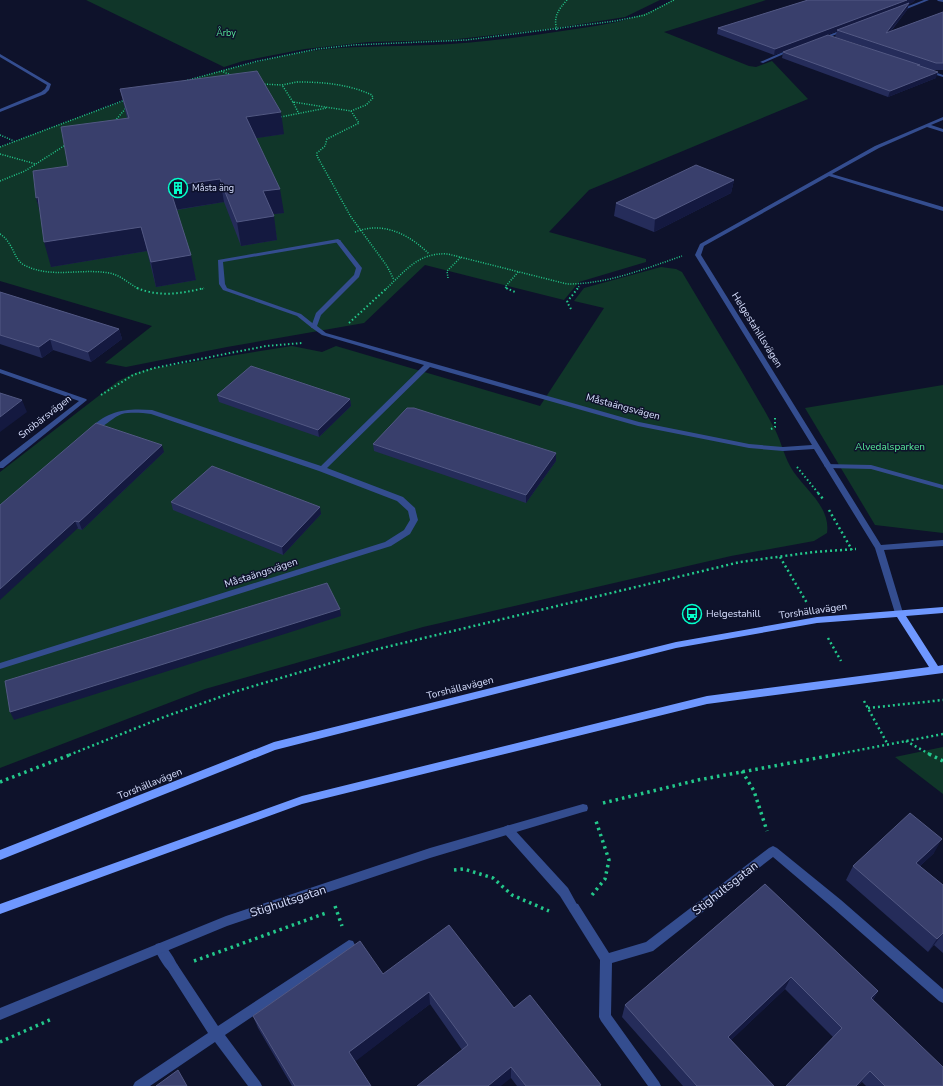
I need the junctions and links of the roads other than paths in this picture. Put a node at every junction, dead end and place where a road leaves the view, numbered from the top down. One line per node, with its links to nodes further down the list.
1 (927, 0): 4 (street)
2 (939, 0): 3 (street)
3 (943, 1)
4 (891, 13)
5 (847, 29): 6 (street)
6 (826, 37): 7 (street); 8 (street)
7 (832, 39)
8 (818, 40)
9 (798, 48): 11 (street)
10 (0, 56): 14 (street)
11 (762, 62)
12 (921, 68): 13 (street)
13 (943, 76)
14 (0, 111)
15 (943, 118): 16 (street)
16 (927, 125): 17 (street); 18 (street)
17 (943, 131)
18 (827, 174): 19 (street); 24 (street, Helgestahillsvägen)
19 (943, 209)
20 (314, 327): 20 (street, Måstaängsvägen); 21 (street, Måstaängsvägen)
21 (428, 364): 24 (street, Måstaängsvägen); 27 (street)
22 (0, 371): 25 (street, Snöbärsvägen)
23 (85, 436): 27 (street, Måstaängsvägen)
24 (817, 447): 26 (street, Helgestahillsvägen)
25 (0, 466)
26 (828, 466): 28 (street); 30 (street, Helgestahillsvägen)
27 (322, 469): 33 (street, Måstaängsvägen)
28 (943, 487)
29 (943, 543): 30 (street)
30 (878, 548): 32 (street, Helgestahillsvägen)
31 (943, 610): 32 (main road, Torshällavägen)
32 (899, 613): 34 (main road); 37 (main road, Torshällavägen)
33 (0, 666)
34 (940, 670): 38 (main road)
35 (583, 808): 36 (street, Stighultsgatan)
36 (508, 830): 40 (street, Stighultsgatan); 41 (street)
37 (0, 855)
38 (0, 909)
39 (349, 945): 44 (street)
40 (160, 948): 43 (street, Stighultsgatan); 44 (street)
41 (606, 959): 42 (street, Stighultsgatan); 47 (street)
42 (943, 997)
43 (0, 1014)
44 (216, 1034): 45 (street); 46 (street)
45 (139, 1086)
46 (256, 1086)
47 (655, 1086)

